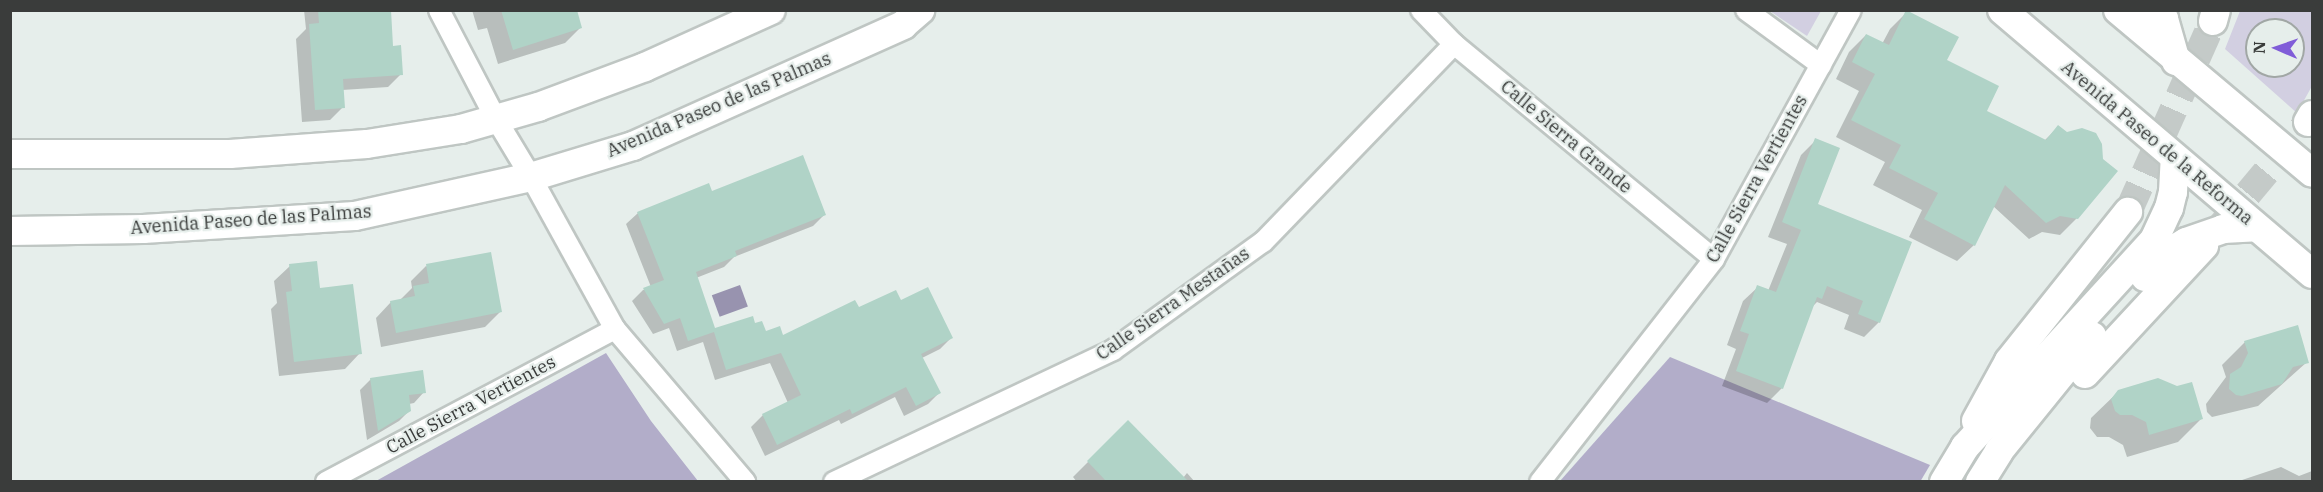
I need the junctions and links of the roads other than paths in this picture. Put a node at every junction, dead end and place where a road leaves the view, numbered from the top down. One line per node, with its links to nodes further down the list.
1 (439, 10): 13 (street)
2 (771, 10): 13 (main road)
3 (920, 10): 18 (main road, Avenida Paseo de las Palmas)
4 (1421, 10): 10 (street, Calle Sierra Grande)
5 (1746, 10): 12 (street)
6 (1851, 10): 12 (street, Calle Sierra Vertientes)
7 (2002, 10): 16 (main road, Avenida Paseo de la Reforma)
8 (2118, 10): 11 (main road)
9 (2155, 10): 11 (main road)
10 (1454, 44): 23 (street, Calle Sierra Grande); 30 (street, Calle Sierra Mestañas)
11 (2176, 61): 15 (main road)
12 (1821, 65): 23 (street, Calle Sierra Vertientes)
13 (496, 119): 14 (main road); 18 (street)
14 (10, 154)
15 (2302, 158): 17 (main road)
16 (2175, 159): 20 (main road, Avenida Paseo de la Reforma); 26 (main road)
17 (2313, 173)
18 (531, 177): 21 (main road, Avenida Paseo de las Palmas); 25 (street)
19 (2128, 212): 26 (main road)
20 (2256, 226): 24 (main road, Avenida Paseo de la Reforma); 27 (main road)
21 (10, 231)
22 (2204, 246): 27 (main road)
23 (1714, 259): 31 (street, Calle Sierra Vertientes)
24 (2313, 274)
25 (615, 329): 28 (street, Calle Sierra Vertientes); 29 (street)
26 (1965, 447): 32 (main road)
27 (1999, 451): 33 (main road)
28 (326, 482)
29 (745, 482)
30 (834, 482)
31 (1540, 482)
32 (1944, 482)
33 (1980, 482)

